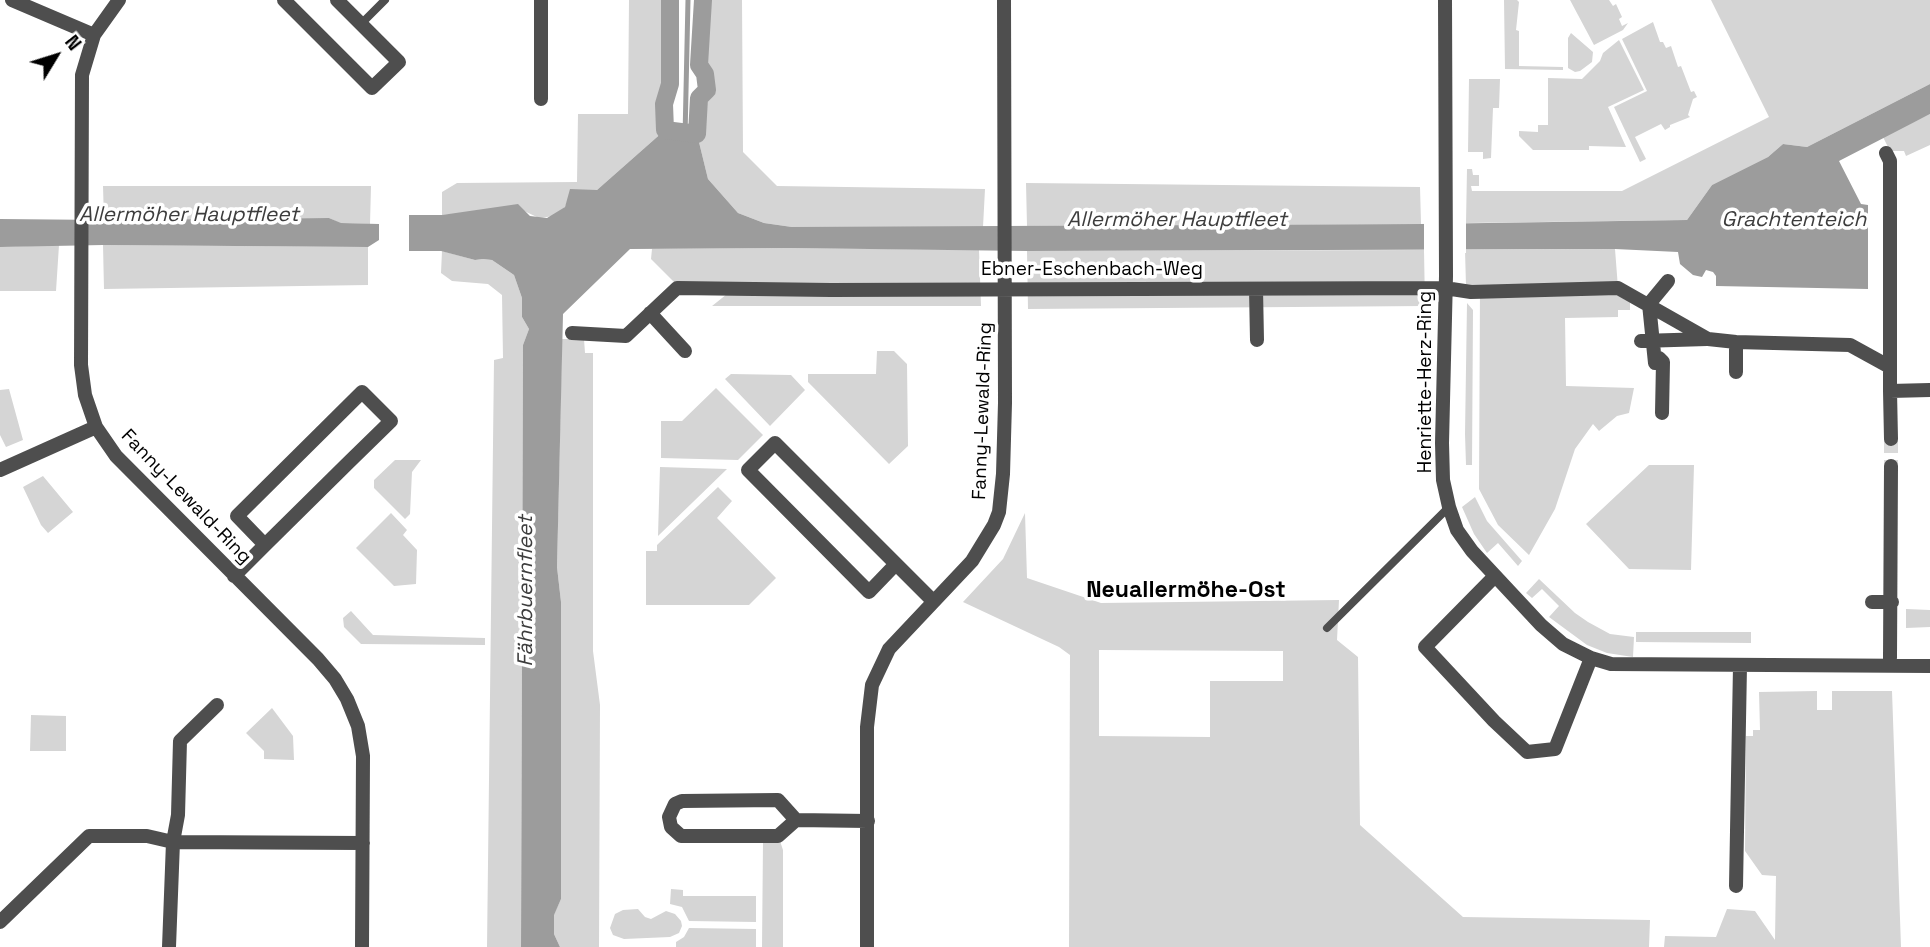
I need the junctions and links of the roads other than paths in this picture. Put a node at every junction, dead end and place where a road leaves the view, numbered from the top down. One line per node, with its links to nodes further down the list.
1 (12, 0): 10 (street)
2 (118, 0): 10 (street, Fanny-Lewald-Ring)
3 (284, 0): 9 (street)
4 (337, 0): 9 (street)
5 (385, 0): 9 (lane)
6 (541, 0): 11 (street)
7 (1004, 0): 16 (street, Fanny-Lewald-Ring)
8 (1445, 0): 14 (street, Henriette-Herz-Ring)
9 (361, 24)
10 (94, 35): 32 (street, Fanny-Lewald-Ring)
11 (541, 99)
12 (1905, 153): 27 (street)
13 (1668, 281): 17 (street)
14 (1446, 282): 15 (street, Ebner-Eschenbach-Weg); 17 (street, Ebner-Eschenbach-Weg); 36 (street, Henriette-Herz-Ring)
15 (1256, 289): 16 (street, Ebner-Eschenbach-Weg); 21 (street)
16 (1004, 290): 18 (street, Ebner-Eschenbach-Weg); 41 (street, Fanny-Lewald-Ring)
17 (1649, 304): 20 (street); 22 (street)
18 (650, 313): 19 (street, Ebner-Eschenbach-Weg); 25 (street)
19 (572, 333)
20 (1708, 339): 23 (street); 24 (street)
21 (1257, 340)
22 (1647, 340): 23 (street); 26 (street)
23 (1672, 340): 26 (street)
24 (1735, 342): 27 (street); 28 (street)
25 (685, 351)
26 (1659, 358): 31 (street)
27 (1890, 367): 30 (street)
28 (1736, 372)
29 (1930, 390): 30 (street)
30 (1890, 391): 33 (street)
31 (1662, 413)
32 (96, 426): 35 (street); 39 (street, Fanny-Lewald-Ring)
33 (1891, 439)
34 (1891, 466): 43 (street)
35 (0, 470)
36 (1449, 507): 40 (street, Henriette-Herz-Ring); 44 (lane)
37 (265, 545): 37 (street); 39 (street)
38 (895, 565): 38 (street); 41 (street)
39 (234, 576): 53 (street, Fanny-Lewald-Ring)
40 (1495, 576): 45 (street, Henriette-Herz-Ring); 45 (street)
41 (933, 601): 51 (street, Fanny-Lewald-Ring)
42 (1872, 602): 43 (street)
43 (1892, 602): 46 (street)
44 (1327, 628)
45 (1591, 658): 47 (street, Henriette-Herz-Ring)
46 (1890, 658)
47 (1740, 666): 48 (street, Henriette-Herz-Ring); 54 (street)
48 (1930, 666)
49 (217, 705): 52 (street)
50 (796, 820): 50 (street); 51 (street)
51 (868, 821): 58 (street, Fanny-Lewald-Ring)
52 (173, 842): 53 (street); 55 (street); 56 (street)
53 (363, 843): 57 (street, Fanny-Lewald-Ring)
54 (1736, 886)
55 (0, 922)
56 (169, 947)
57 (362, 947)
58 (867, 947)

